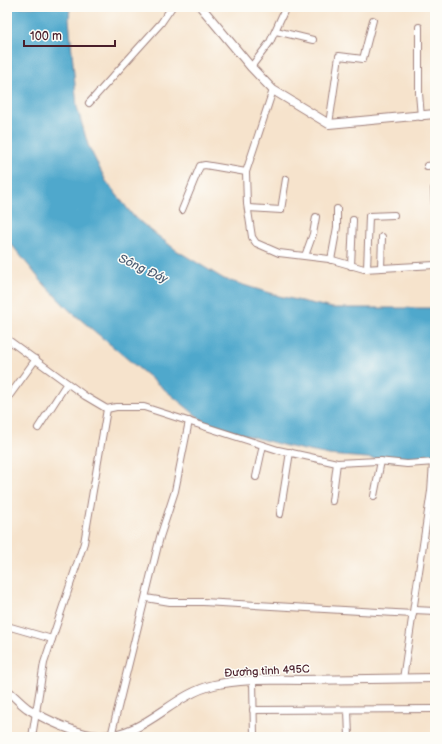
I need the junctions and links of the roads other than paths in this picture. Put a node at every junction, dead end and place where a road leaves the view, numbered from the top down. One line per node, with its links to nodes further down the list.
1 (172, 7): 10 (street)
2 (202, 7): 8 (main road)
3 (286, 7): 6 (street)
4 (373, 20): 13 (street)
5 (420, 27): 12 (street)
6 (276, 31): 7 (street); 8 (street)
7 (313, 40)
8 (251, 67): 9 (main road)
9 (273, 90): 13 (main road); 16 (street)
10 (89, 103)
11 (435, 109): 12 (street)
12 (428, 116): 13 (main road)
13 (329, 124)
14 (435, 165): 15 (street)
15 (427, 166)
16 (246, 172): 20 (street); 22 (street)
17 (286, 179): 20 (street)
18 (434, 189): 19 (street)
19 (435, 206)
20 (248, 208): 27 (street)
21 (337, 209): 28 (street)
22 (182, 210)
23 (394, 215): 32 (street)
24 (316, 217): 27 (street)
25 (353, 220): 30 (street)
26 (382, 237): 31 (street)
27 (305, 256): 28 (street)
28 (331, 260): 30 (street)
29 (435, 265): 31 (street)
30 (351, 266): 32 (street)
31 (381, 268): 32 (street)
32 (367, 269)
33 (8, 342): 34 (street)
34 (36, 359): 35 (street); 36 (street)
35 (67, 383): 37 (street); 39 (street)
36 (7, 399)
37 (107, 409): 38 (street); 53 (street)
38 (190, 421): 40 (street); 49 (street)
39 (38, 428)
40 (263, 445): 41 (street); 45 (street)
41 (290, 452): 43 (street); 48 (street)
42 (381, 461): 43 (street); 44 (street); 46 (street)
43 (337, 463): 47 (street)
44 (434, 463): 51 (street)
45 (256, 477)
46 (374, 496)
47 (332, 501)
48 (280, 514)
49 (146, 598): 51 (street); 62 (street)
50 (435, 611): 51 (street)
51 (413, 612): 55 (street)
52 (7, 626): 53 (street)
53 (52, 639): 61 (street)
54 (435, 678): 55 (main road, Đường tỉnh 495C)
55 (403, 679): 56 (main road, Đường tỉnh 495C)
56 (253, 680): 59 (street); 62 (main road, Đường tỉnh 495C)
57 (7, 690): 61 (main road, Đường tỉnh 495C)
58 (435, 709): 60 (street)
59 (253, 710): 60 (street); 64 (street)
60 (348, 710): 65 (street)
61 (35, 713): 62 (main road, Đường tỉnh 495C); 63 (street)
62 (115, 736)
63 (32, 737)
64 (254, 737)
65 (349, 737)

